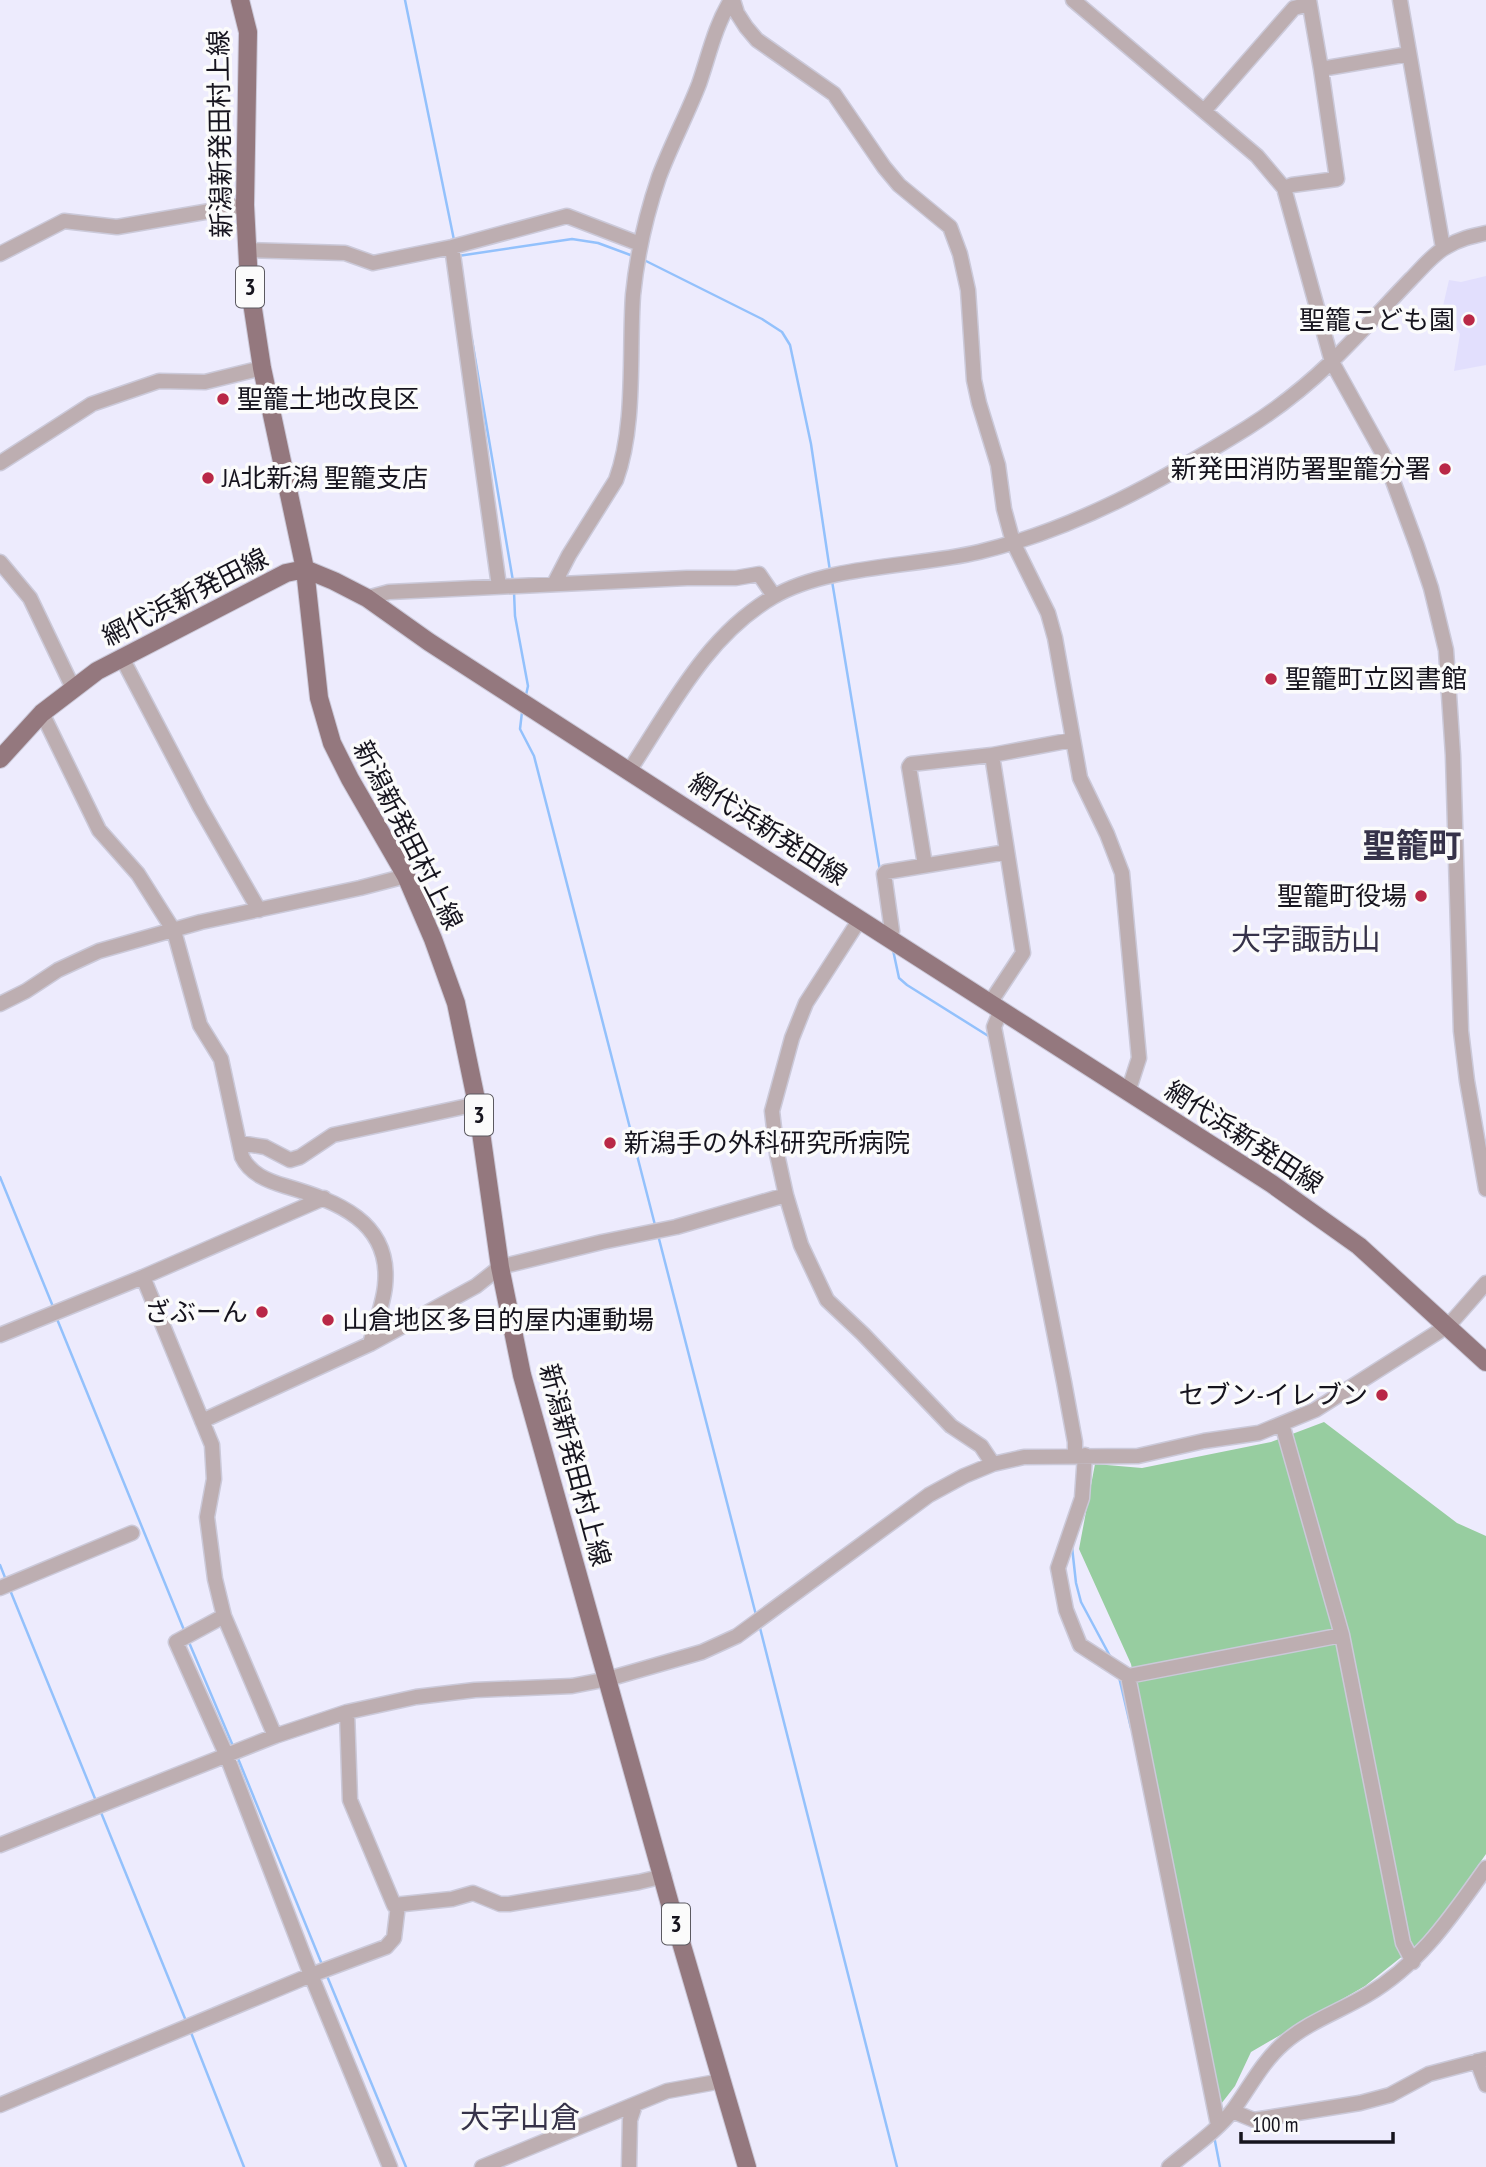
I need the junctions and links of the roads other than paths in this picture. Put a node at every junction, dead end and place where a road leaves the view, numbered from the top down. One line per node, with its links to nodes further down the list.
1 (240, 0): 11 (main road, 新潟新発田村上線 / 3)
2 (732, 0): 13 (street); 21 (street)
3 (1073, 0): 9 (street)
4 (1400, 0): 7 (street)
5 (1309, 2): 6 (street); 8 (street)
6 (1289, 4): 9 (street)
7 (1409, 54): 8 (street); 15 (street)
8 (1321, 69): 10 (street)
9 (1205, 111): 10 (street)
10 (1284, 188): 18 (street)
11 (245, 205): 16 (main road, 新潟新発田村上線 / 3); 17 (street)
12 (1486, 233): 15 (street)
13 (640, 244): 14 (street); 24 (street)
14 (452, 247): 16 (street); 25 (street)
15 (1443, 248): 18 (street)
16 (248, 250): 19 (main road, 新潟新発田村上線 / 3)
17 (0, 254)
18 (1332, 362): 21 (street); 47 (street)
19 (262, 368): 20 (street); 23 (main road, 新潟新発田村上線 / 3)
20 (0, 463)
21 (1013, 542): 26 (street); 31 (street)
22 (0, 562): 29 (street)
23 (305, 569): 27 (main road, 網代浜新発田線); 28 (main road, 網代浜新発田線); 37 (main road, 新潟新発田村上線 / 3)
24 (554, 584): 25 (street); 26 (street)
25 (499, 586): 27 (street)
26 (775, 596): 34 (street)
27 (367, 598): 34 (main road, 網代浜新発田線)
28 (122, 658): 29 (main road, 網代浜新発田線); 38 (street)
29 (73, 688): 30 (main road, 網代浜新発田線)
30 (42, 713): 33 (main road, 網代浜新発田線); 40 (street)
31 (1072, 740): 32 (street); 44 (street)
32 (992, 755): 35 (street); 36 (street)
33 (0, 759)
34 (629, 771): 39 (main road, 網代浜新発田線)
35 (1007, 852): 36 (street); 43 (street)
36 (925, 865): 41 (street)
37 (406, 876): 38 (street); 45 (main road, 新潟新発田村上線 / 3)
38 (259, 910): 40 (street)
39 (860, 919): 41 (main road, 網代浜新発田線); 48 (street)
40 (174, 930): 42 (street); 46 (street)
41 (889, 938): 43 (main road, 網代浜新発田線)
42 (0, 1004)
43 (995, 1007): 44 (main road, 網代浜新発田線); 59 (street)
44 (1128, 1093): 53 (main road, 網代浜新発田線)
45 (477, 1104): 46 (street); 50 (main road, 新潟新発田村上線 / 3)
46 (240, 1143): 49 (street)
47 (1486, 1189)
48 (786, 1195): 50 (street); 60 (street)
49 (324, 1198): 51 (street); 55 (street)
50 (500, 1267): 55 (street); 66 (main road, 新潟新発田村上線 / 3)
51 (143, 1278): 54 (street); 57 (street)
52 (1486, 1283): 53 (street)
53 (1449, 1325): 56 (main road, 網代浜新発田線); 58 (street)
54 (0, 1335)
55 (370, 1343): 57 (street)
56 (1486, 1362)
57 (202, 1421): 63 (street)
58 (1282, 1424): 59 (street); 64 (street)
59 (1080, 1455): 60 (street); 65 (street)
60 (993, 1464): 66 (street)
61 (132, 1533): 62 (street)
62 (0, 1588)
63 (225, 1616): 68 (street); 69 (street)
64 (1342, 1635): 65 (street); 74 (street)
65 (1128, 1676): 82 (street)
66 (607, 1679): 67 (street); 72 (main road, 新潟新発田村上線 / 3)
67 (347, 1712): 68 (street); 73 (street)
68 (275, 1736): 69 (street)
69 (226, 1754): 70 (street); 75 (street)
70 (0, 1845)
71 (1486, 1868): 74 (street)
72 (664, 1876): 73 (street); 77 (main road, 新潟新発田村上線 / 3)
73 (398, 1905): 75 (street)
74 (1413, 1962): 81 (street)
75 (311, 1975): 79 (street); 83 (street)
76 (1481, 2060): 78 (street); 81 (street)
77 (722, 2081): 80 (street); 86 (main road, 新潟新発田村上線 / 3)
78 (1486, 2085)
79 (0, 2105)
80 (635, 2105): 84 (street); 85 (street)
81 (1232, 2111): 82 (street)
82 (1218, 2125): 87 (street)
83 (390, 2167)
84 (482, 2167)
85 (629, 2167)
86 (747, 2167)
87 (1169, 2167)

